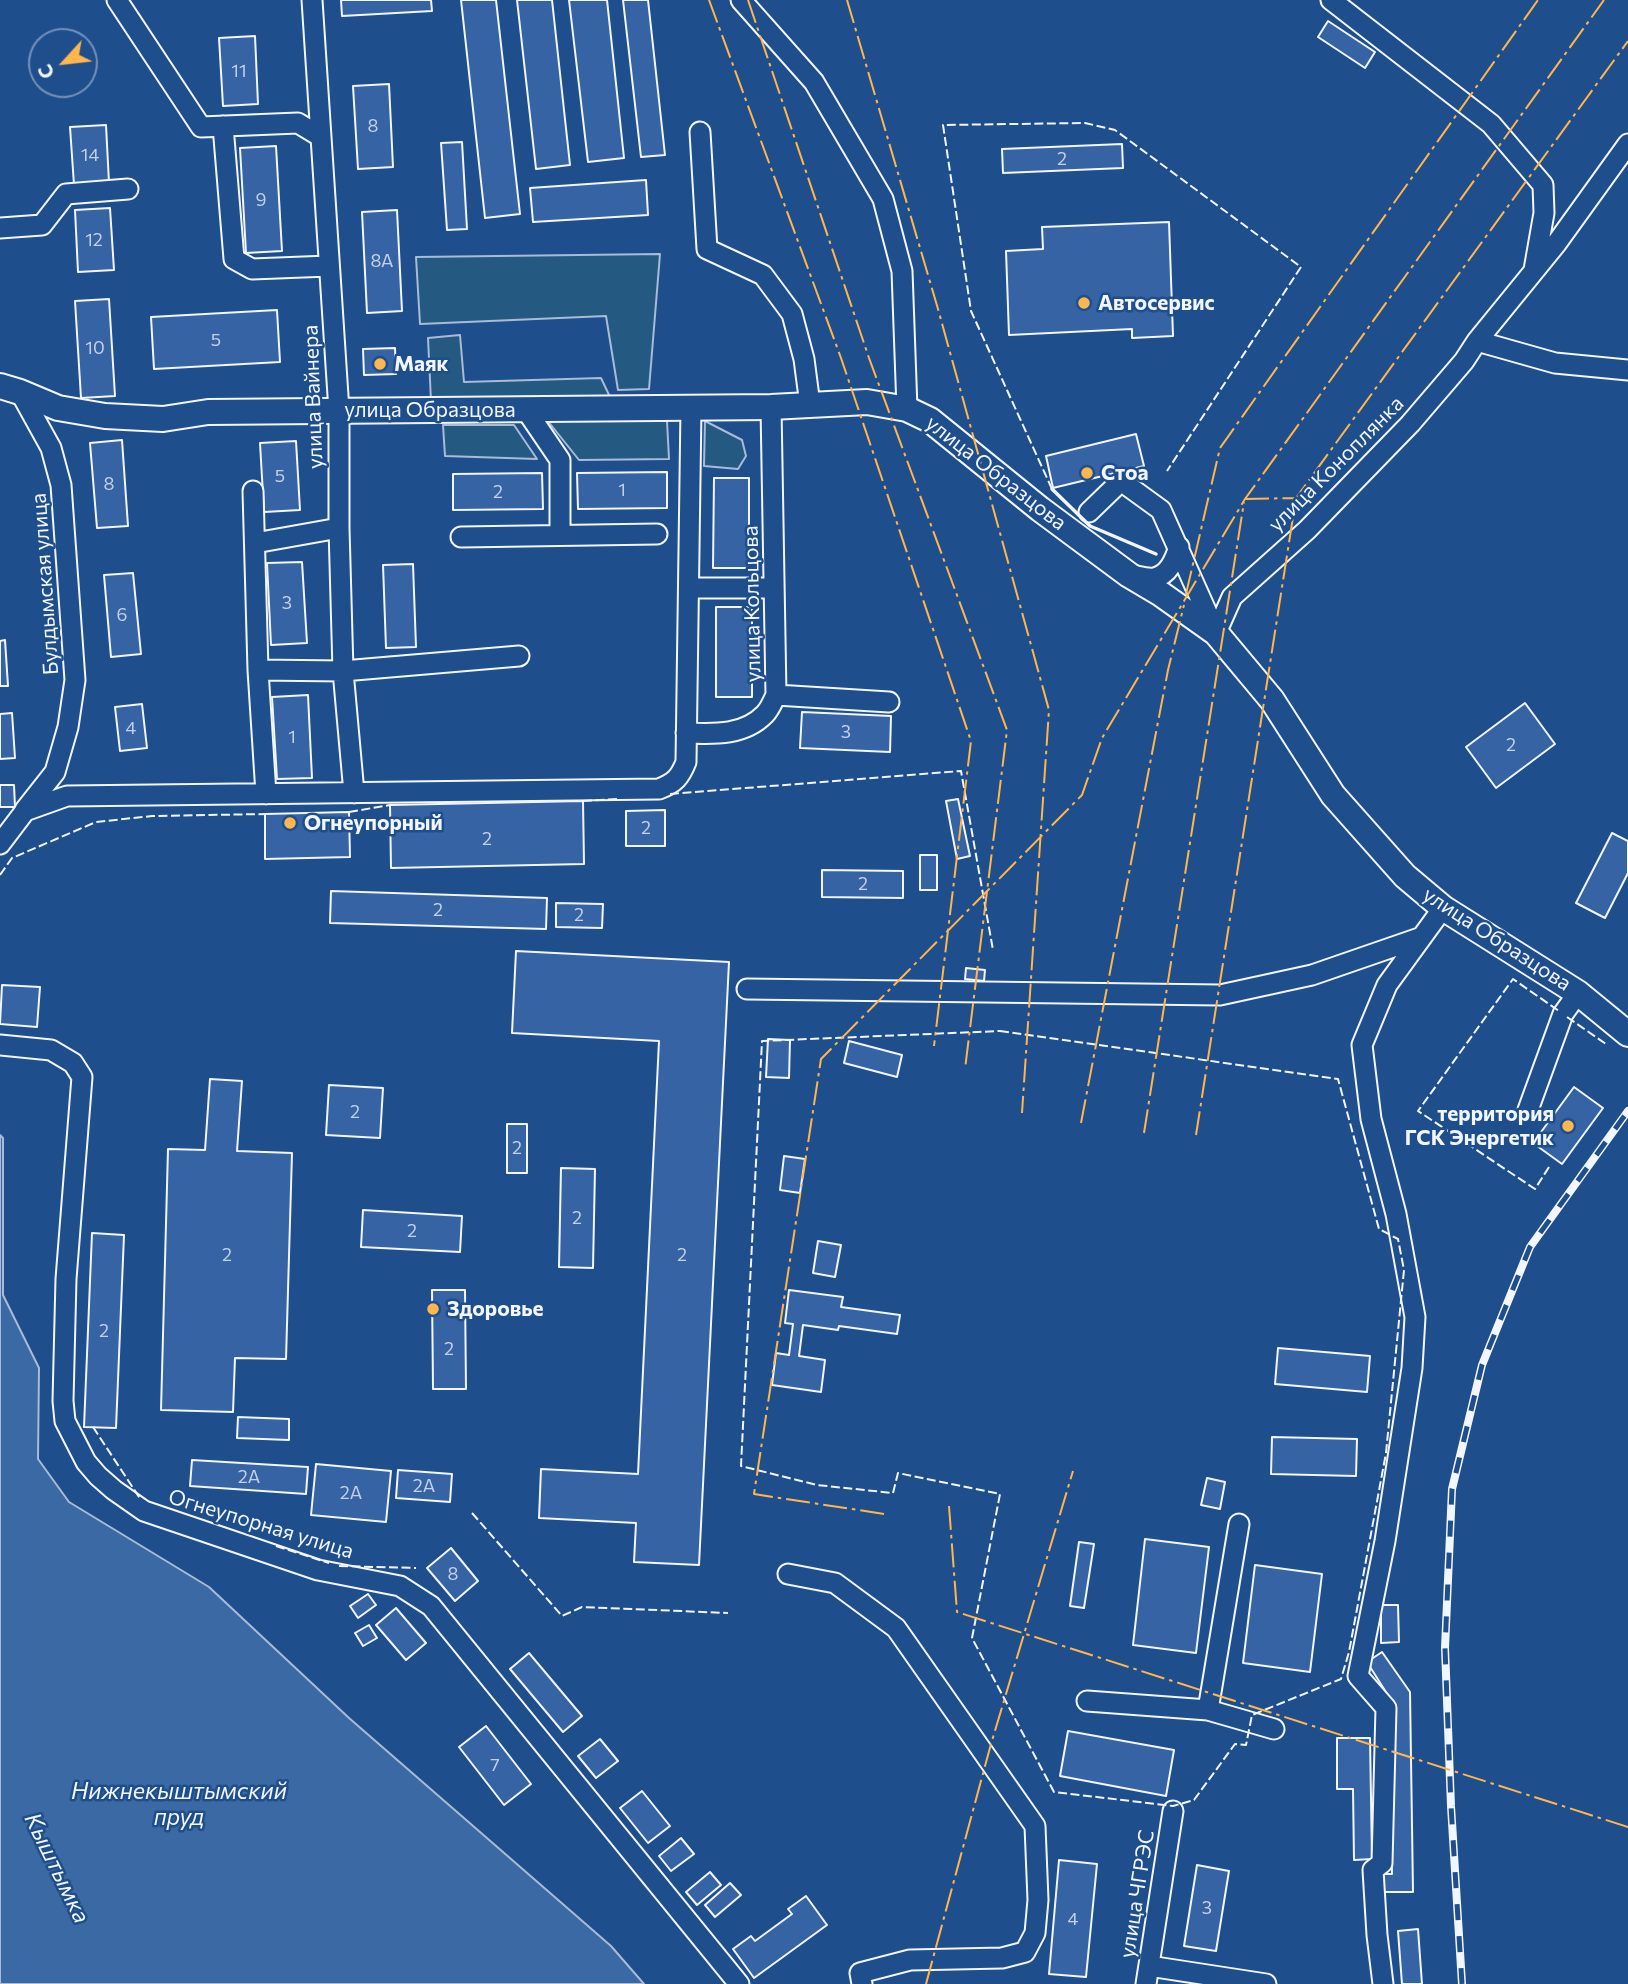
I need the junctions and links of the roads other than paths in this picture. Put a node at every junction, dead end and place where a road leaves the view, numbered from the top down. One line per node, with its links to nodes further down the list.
1 (117, 0): 5 (street)
2 (312, 0): 7 (street, улица Вайнера)
3 (741, 0): 19 (street)
4 (1331, 0): 12 (street)
5 (223, 126): 7 (street); 11 (street)
6 (700, 132): 16 (street)
7 (321, 136): 11 (street, улица Вайнера)
8 (1628, 144): 12 (street, улица Коноплянка)
9 (128, 189): 10 (street)
10 (0, 228)
11 (329, 266): 21 (street, улица Вайнера)
12 (1534, 271): 13 (street, улица Коноплянка)
13 (1477, 341): 14 (street); 33 (street, улица Коноплянка)
14 (1628, 370)
15 (10, 389): 21 (main road, улица Образцова); 42 (street, Булдымская улица)
16 (810, 405): 17 (main road, улица Образцова); 19 (main road, улица Образцова)
17 (771, 407): 18 (main road, улица Образцова); 32 (street, улица Кольцова)
18 (691, 408): 20 (main road, улица Образцова); 31 (street)
19 (907, 408): 30 (main road, улица Образцова)
20 (526, 410): 21 (main road, улица Образцова); 26 (street)
21 (339, 411): 24 (street, улица Вайнера)
22 (253, 491): 28 (street)
23 (1089, 512): 29 (street)
24 (339, 528): 28 (street); 36 (street, улица Вайнера)
25 (657, 534): 26 (street)
26 (560, 536): 27 (street)
27 (461, 537)
28 (255, 543): 35 (street)
29 (1179, 547): 30 (street); 33 (street)
30 (1129, 575): 33 (main road, улица Образцова)
31 (689, 588): 32 (street); 39 (street)
32 (774, 588): 37 (street, улица Кольцова)
33 (1216, 633): 44 (main road, улица Образцова)
34 (519, 656): 36 (street)
35 (258, 670): 36 (street); 41 (street)
36 (342, 671): 40 (street, улица Вайнера)
37 (776, 695): 38 (street); 39 (street, улица Кольцова)
38 (890, 702)
39 (686, 733): 40 (street)
40 (354, 793): 41 (street)
41 (266, 794): 42 (street)
42 (25, 811): 43 (street, Булдымская улица)
43 (0, 844)
44 (1443, 908): 45 (street); 47 (main road, улица Образцова)
45 (1422, 937): 46 (street); 61 (street)
46 (747, 989)
47 (1578, 993): 48 (main road, улица Образцова); 50 (street)
48 (1628, 1034)
49 (0, 1045): 58 (street, Огнеупорная улица)
50 (1528, 1110)
51 (1239, 1524): 54 (street)
52 (788, 1574): 59 (street)
53 (1087, 1701): 54 (street)
54 (1208, 1710): 55 (street)
55 (1274, 1729)
56 (1173, 1811): 57 (street, улица ЧГРЭС)
57 (1148, 1975): 60 (street)
58 (739, 1984)
59 (863, 1984)
60 (1266, 1984)
61 (1383, 1984)

